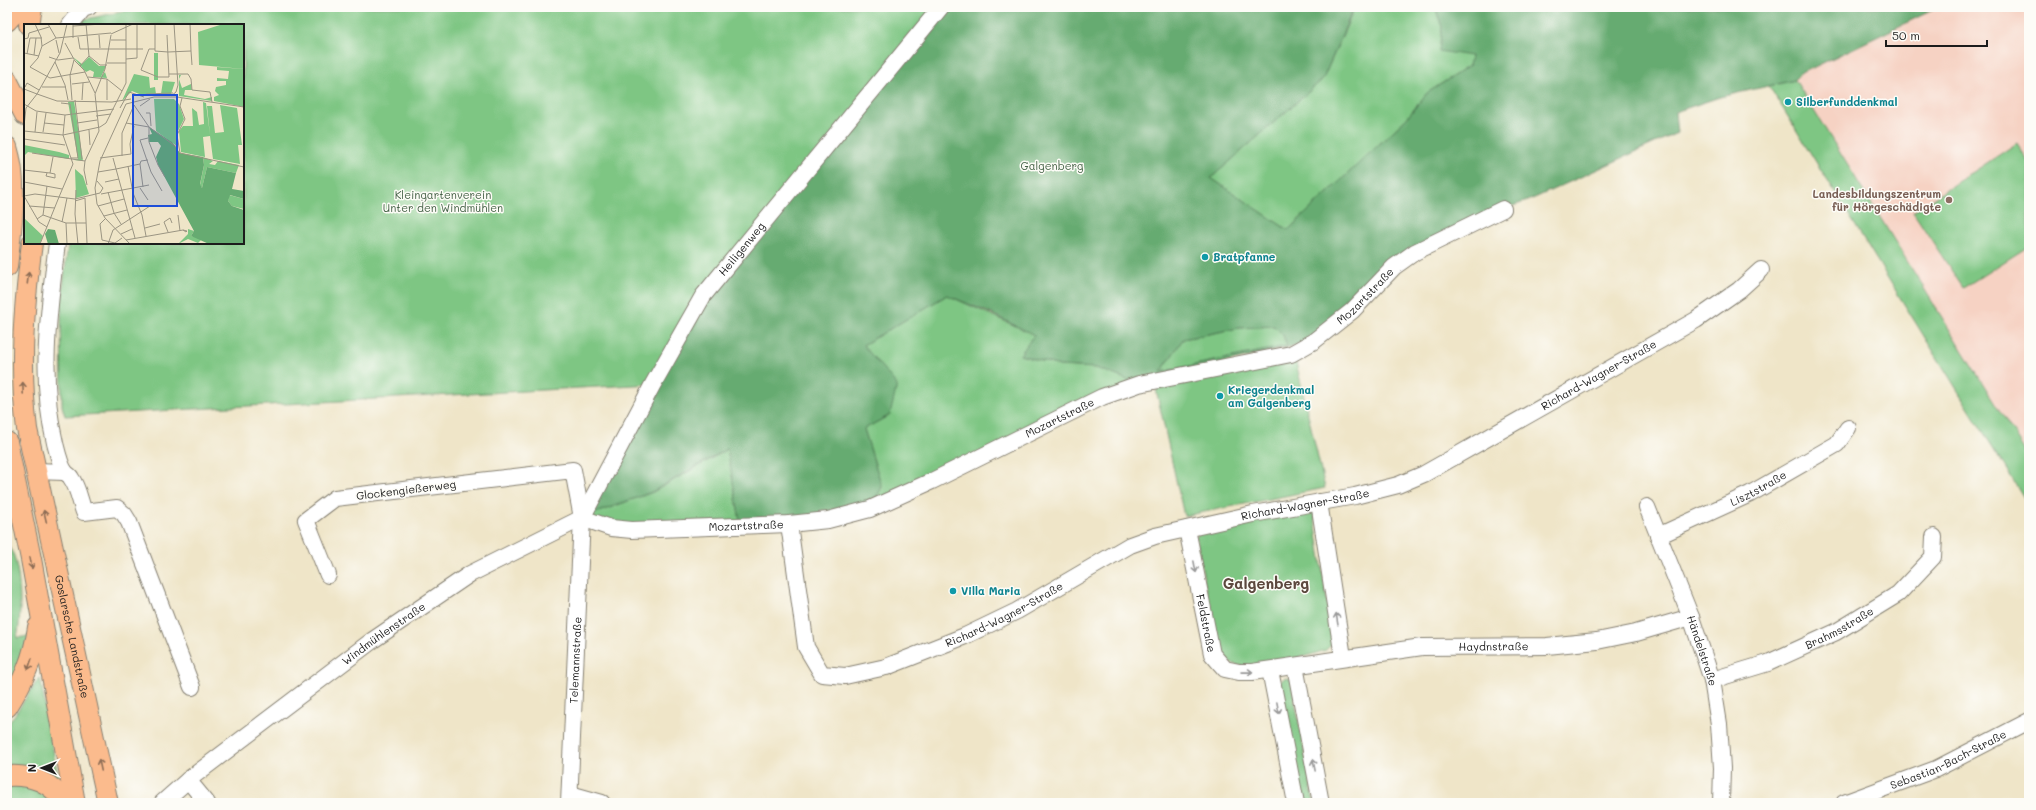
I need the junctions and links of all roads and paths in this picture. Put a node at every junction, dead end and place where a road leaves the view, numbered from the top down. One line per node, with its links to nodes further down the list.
1 (20, 7): 5 (main road)
2 (32, 7): 6 (main road)
3 (89, 7): 7 (street)
4 (941, 7): 22 (street, Heiligenweg)
5 (7, 21)
6 (29, 24)
7 (71, 24)
8 (7, 80): 9 (main road)
9 (24, 113)
10 (7, 147): 14 (main road)
11 (1503, 209): 23 (street, Mozartstraße)
12 (32, 244): 18 (main road, Goslarsche Landstraße, one-way to 12)
13 (57, 244): 19 (street)
14 (7, 267)
15 (1762, 270): 20 (street, Richard-Wagner-Straße)
16 (1848, 428): 25 (street, Lisztstraße)
17 (7, 442): 29 (main road, one-way to 29)
18 (36, 471): 19 (street); 27 (main road, Goslarsche Landstraße, one-way to 18)
19 (65, 472): 35 (street)
20 (1319, 502): 24 (street, Richard-Wagner-Straße); 31 (street, one-way to 20)
21 (1647, 508): 25 (street, Händelstraße)
22 (582, 518): 23 (street, Mozartstraße); 28 (street, Glockengießerweg); 39 (street, Windmühlenstraße); 40 (street, Telemannstraße)
23 (789, 524): 24 (street, Richard-Wagner-Straße)
24 (1187, 529): 33 (street, Feldstraße, one-way to 33)
25 (1658, 536): 30 (street, Händelstraße)
26 (1934, 537): 34 (street, Brahmsstraße)
27 (54, 554): 43 (main road); 44 (main road, Goslarsche Landstraße, one-way to 27)
28 (328, 575)
29 (39, 612): 36 (main road, one-way to 36); 42 (main road)
30 (1691, 617): 31 (street, Haydnstraße); 34 (street, Händelstraße)
31 (1343, 657): 32 (street, Haydnstraße)
32 (1295, 666): 33 (street, Feldstraße); 49 (street, one-way to 32)
33 (1270, 670): 48 (street, one-way to 48)
34 (1712, 680): 50 (street, Händelstraße)
35 (192, 687)
36 (7, 707)
37 (2029, 721): 51 (street, Sebastian-Bach-Straße)
38 (7, 776): 41 (main road)
39 (188, 780): 45 (street, Windmühlenstraße); 46 (street)
40 (570, 798): 47 (street)
41 (64, 803)
42 (75, 803)
43 (88, 803)
44 (108, 803)
45 (162, 803)
46 (207, 803)
47 (602, 803)
48 (1296, 803)
49 (1321, 803)
50 (1721, 803)
51 (1844, 803)

